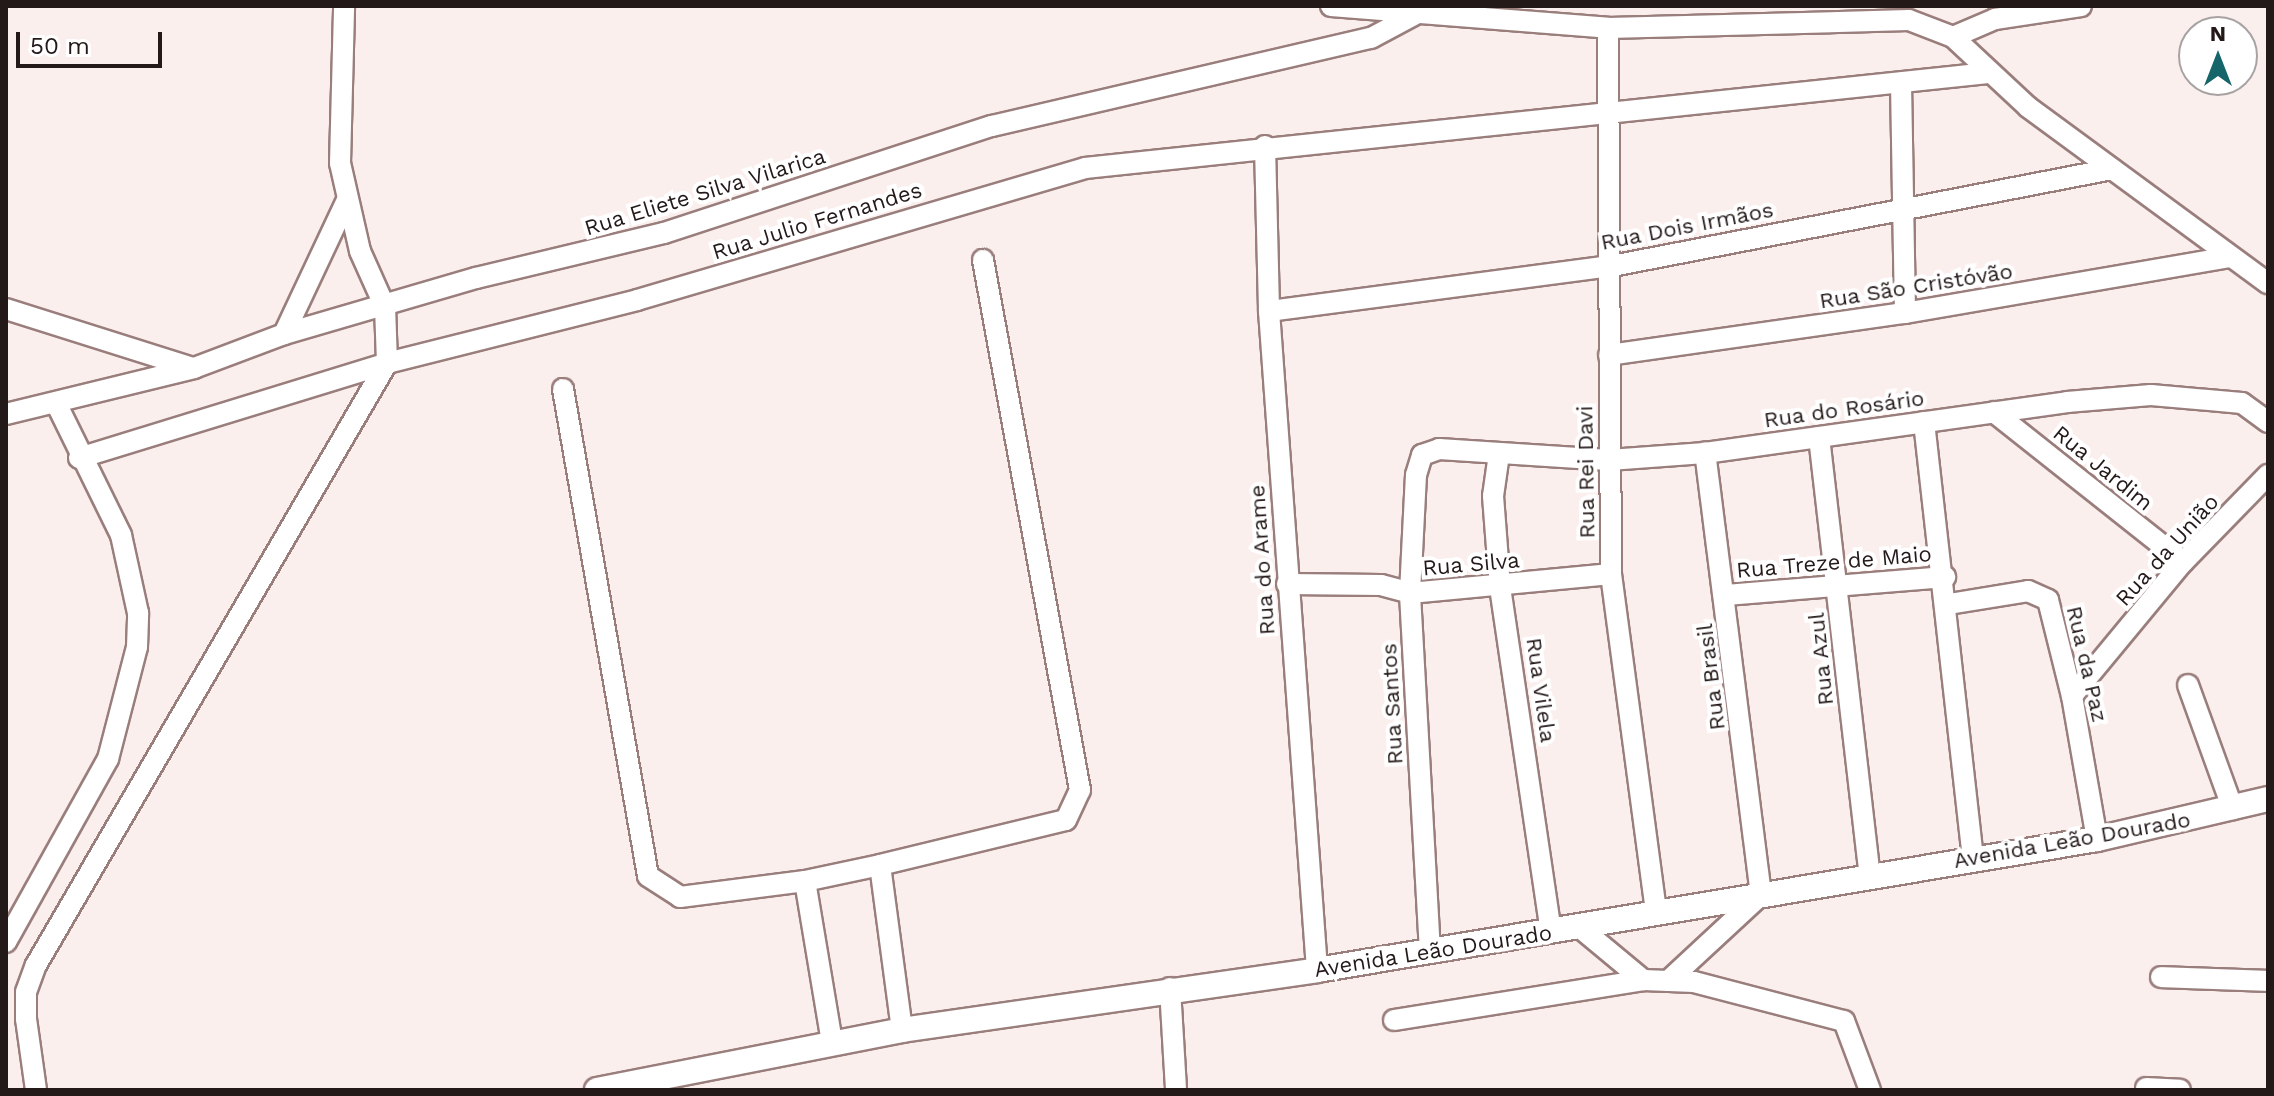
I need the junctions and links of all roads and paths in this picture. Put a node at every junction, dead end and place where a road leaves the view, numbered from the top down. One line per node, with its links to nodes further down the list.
1 (344, 6): 12 (street)
2 (1331, 6): 4 (street)
3 (2081, 6): 6 (street)
4 (1416, 14): 5 (street); 18 (street, Rua Eliete Silva Vilarica)
5 (1608, 28): 6 (street); 9 (street, Rua Rei Davi)
6 (1953, 37): 7 (street)
7 (1988, 73): 8 (street, Rua Julio Fernandes); 11 (street)
8 (1901, 83): 9 (street, Rua Julio Fernandes); 13 (street)
9 (1610, 116): 10 (street, Rua Julio Fernandes); 16 (street, Rua Rei Davi)
10 (1265, 146): 20 (street, Rua do Arame); 24 (street, Rua Julio Fernandes)
11 (2112, 169): 13 (street, Rua Dois Irmãos); 14 (street)
12 (346, 202): 18 (street); 22 (street)
13 (1900, 211): 16 (street, Rua Dois Irmãos); 21 (street)
14 (2229, 257): 17 (street); 21 (street, Rua São Cristóvão)
15 (983, 260): 54 (street)
16 (1612, 266): 20 (street, Rua Dois Irmãos); 23 (street, Rua Rei Davi)
17 (2268, 283)
18 (385, 307): 22 (street, Rua Eliete Silva Vilarica); 24 (street)
19 (6, 309): 25 (street)
20 (1269, 311): 42 (street, Rua do Arame)
21 (1905, 313): 23 (street, Rua São Cristóvão)
22 (284, 334): 25 (street, Rua Eliete Silva Vilarica)
23 (1609, 355): 37 (street, Rua Rei Davi)
24 (387, 363): 36 (street, Rua Julio Fernandes); 73 (street)
25 (194, 368): 27 (street, Rua Eliete Silva Vilarica)
26 (563, 389): 56 (street)
27 (56, 403): 29 (street, Rua Eliete Silva Vilarica); 36 (street)
28 (1994, 412): 30 (street, Rua do Rosário); 31 (street, Rua do Rosário); 39 (street, Rua Jardim)
29 (6, 414)
30 (1924, 422): 32 (street, Rua do Rosário); 41 (street)
31 (2268, 422)
32 (1819, 437): 33 (street, Rua do Rosário); 43 (street, Rua Azul)
33 (1705, 453): 37 (street, Rua do Rosário); 46 (street, Rua Brasil)
34 (1499, 454): 35 (street, Rua do Rosário); 37 (street, Rua do Rosário); 44 (street, Rua Vilela)
35 (1422, 455): 45 (street, Rua Santos)
36 (79, 458): 61 (street)
37 (1609, 460): 40 (street, Rua Rei Davi)
38 (2266, 482): 39 (street, Rua da União)
39 (2183, 562): 49 (street, Rua da União)
40 (1611, 574): 44 (street, Rua Silva); 58 (street, Rua Rei Davi)
41 (1945, 577): 43 (street, Rua Treze de Maio); 47 (street)
42 (1287, 584): 45 (street, Rua Silva); 63 (street, Rua do Arame)
43 (1837, 584): 46 (street, Rua Treze de Maio); 55 (street, Rua Azul)
44 (1500, 587): 45 (street, Rua Silva); 60 (street, Rua Vilela)
45 (1410, 593): 62 (street, Rua Santos)
46 (1726, 595): 57 (street, Rua Brasil)
47 (1949, 604): 49 (street, Rua da Paz); 53 (street)
48 (2188, 685): 51 (street)
49 (2072, 696): 52 (street, Rua da Paz)
50 (2268, 799): 51 (main road, Avenida Leão Dourado)
51 (2233, 809): 52 (main road, Avenida Leão Dourado)
52 (2097, 839): 53 (main road, Avenida Leão Dourado)
53 (1973, 859): 55 (main road, Avenida Leão Dourado)
54 (880, 865): 56 (street); 70 (street)
55 (1870, 875): 57 (main road, Avenida Leão Dourado)
56 (805, 881): 71 (street)
57 (1761, 895): 58 (main road, Avenida Leão Dourado); 66 (street)
58 (1656, 913): 59 (main road, Avenida Leão Dourado)
59 (1578, 926): 60 (main road, Avenida Leão Dourado); 65 (street)
60 (1551, 932): 62 (main road, Avenida Leão Dourado)
61 (6, 942)
62 (1430, 952): 63 (main road, Avenida Leão Dourado)
63 (1317, 970): 68 (main road, Avenida Leão Dourado)
64 (2161, 977): 67 (street)
65 (1643, 980): 66 (street); 69 (street)
66 (1668, 981): 76 (street)
67 (2268, 981)
68 (1170, 988): 70 (main road, Avenida Leão Dourado); 75 (street)
69 (1394, 1020)
70 (902, 1030): 71 (main road, Avenida Leão Dourado)
71 (832, 1042): 74 (main road, Avenida Leão Dourado)
72 (2146, 1088): 77 (street)
73 (36, 1090)
74 (597, 1090)
75 (1176, 1090)
76 (1870, 1090)
77 (2180, 1090)

